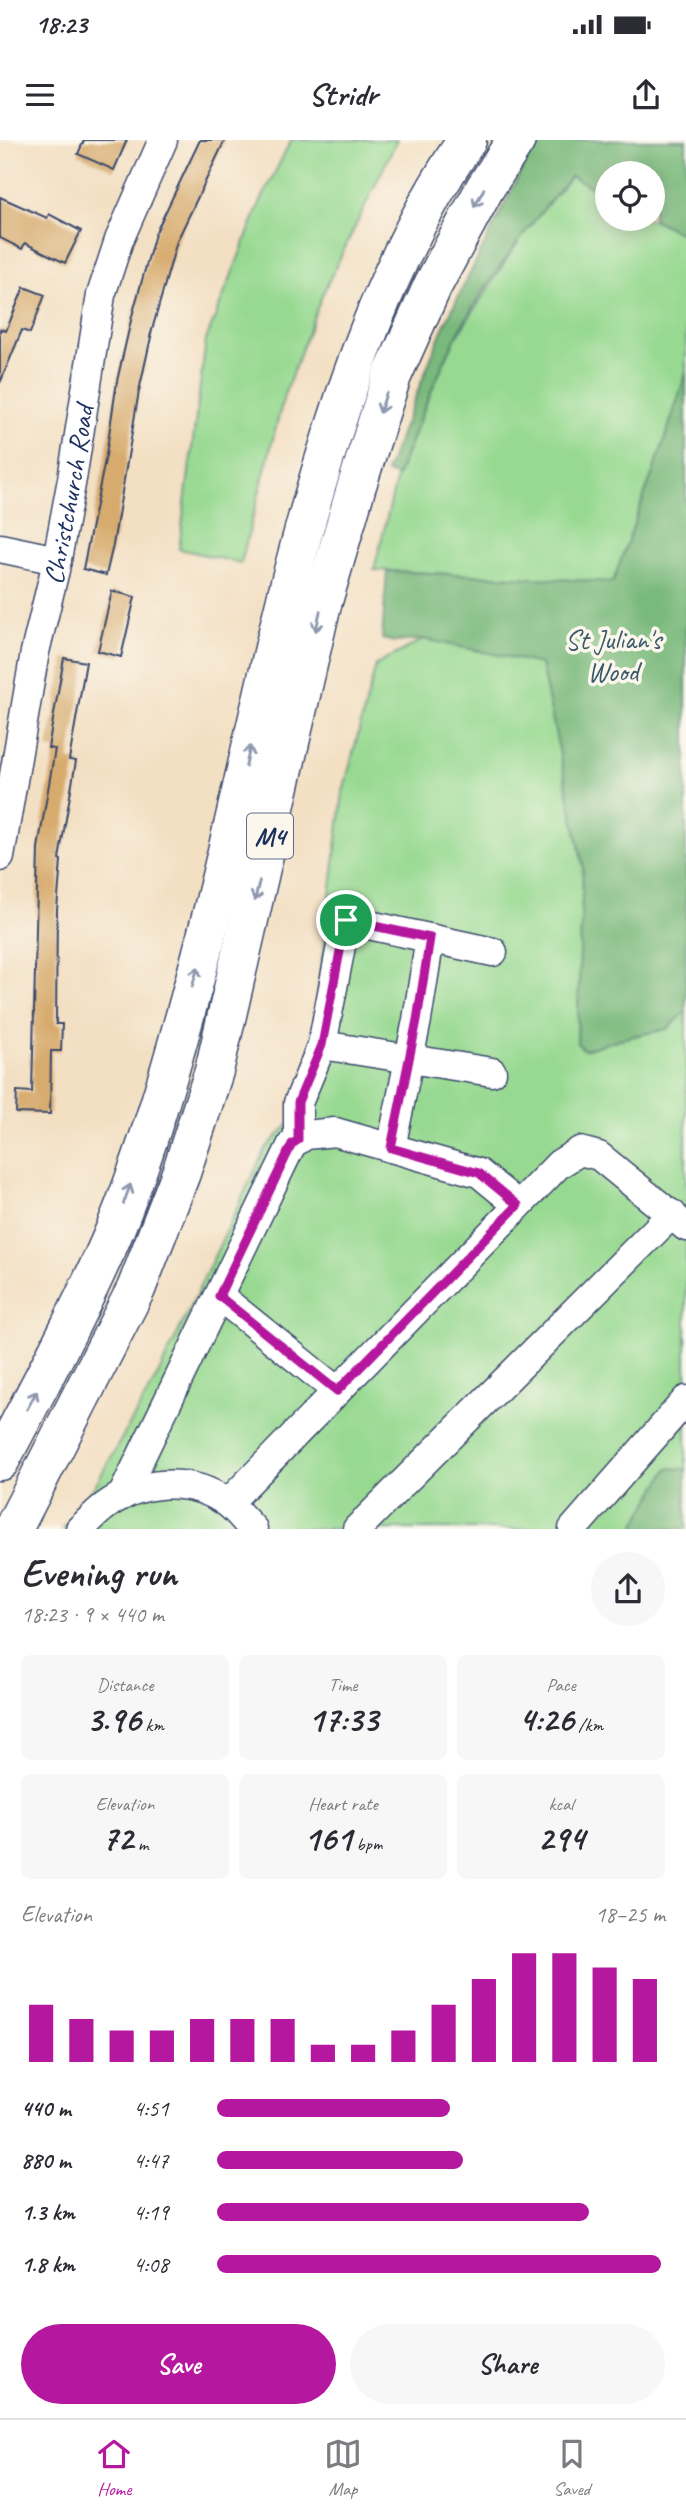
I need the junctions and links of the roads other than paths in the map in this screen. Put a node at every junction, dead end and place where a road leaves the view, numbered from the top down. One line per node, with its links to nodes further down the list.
1 (163, 140): 5 (street, Christchurch Road)
2 (467, 140): 19 (highway, M4, one-way to 2)
3 (516, 140): 22 (highway, M4, one-way to 22)
4 (0, 548): 5 (street)
5 (57, 560): 6 (street, Christchurch Road)
6 (0, 857)
7 (430, 938): 8 (street); 9 (street); 10 (street)
8 (493, 952)
9 (322, 1045): 10 (street); 12 (street)
10 (409, 1057): 11 (street); 13 (street)
11 (492, 1072)
12 (298, 1140): 13 (street); 16 (street)
13 (391, 1148): 14 (street)
14 (518, 1205): 15 (street); 17 (street)
15 (679, 1221): 25 (street)
16 (219, 1296): 17 (street); 20 (street)
17 (337, 1391): 21 (street)
18 (686, 1400): 26 (street)
19 (0, 1461)
20 (122, 1496): 21 (street); 23 (street)
21 (228, 1503): 24 (street)
22 (13, 1529)
23 (80, 1529)
24 (253, 1529)
25 (357, 1529)
26 (573, 1529)

